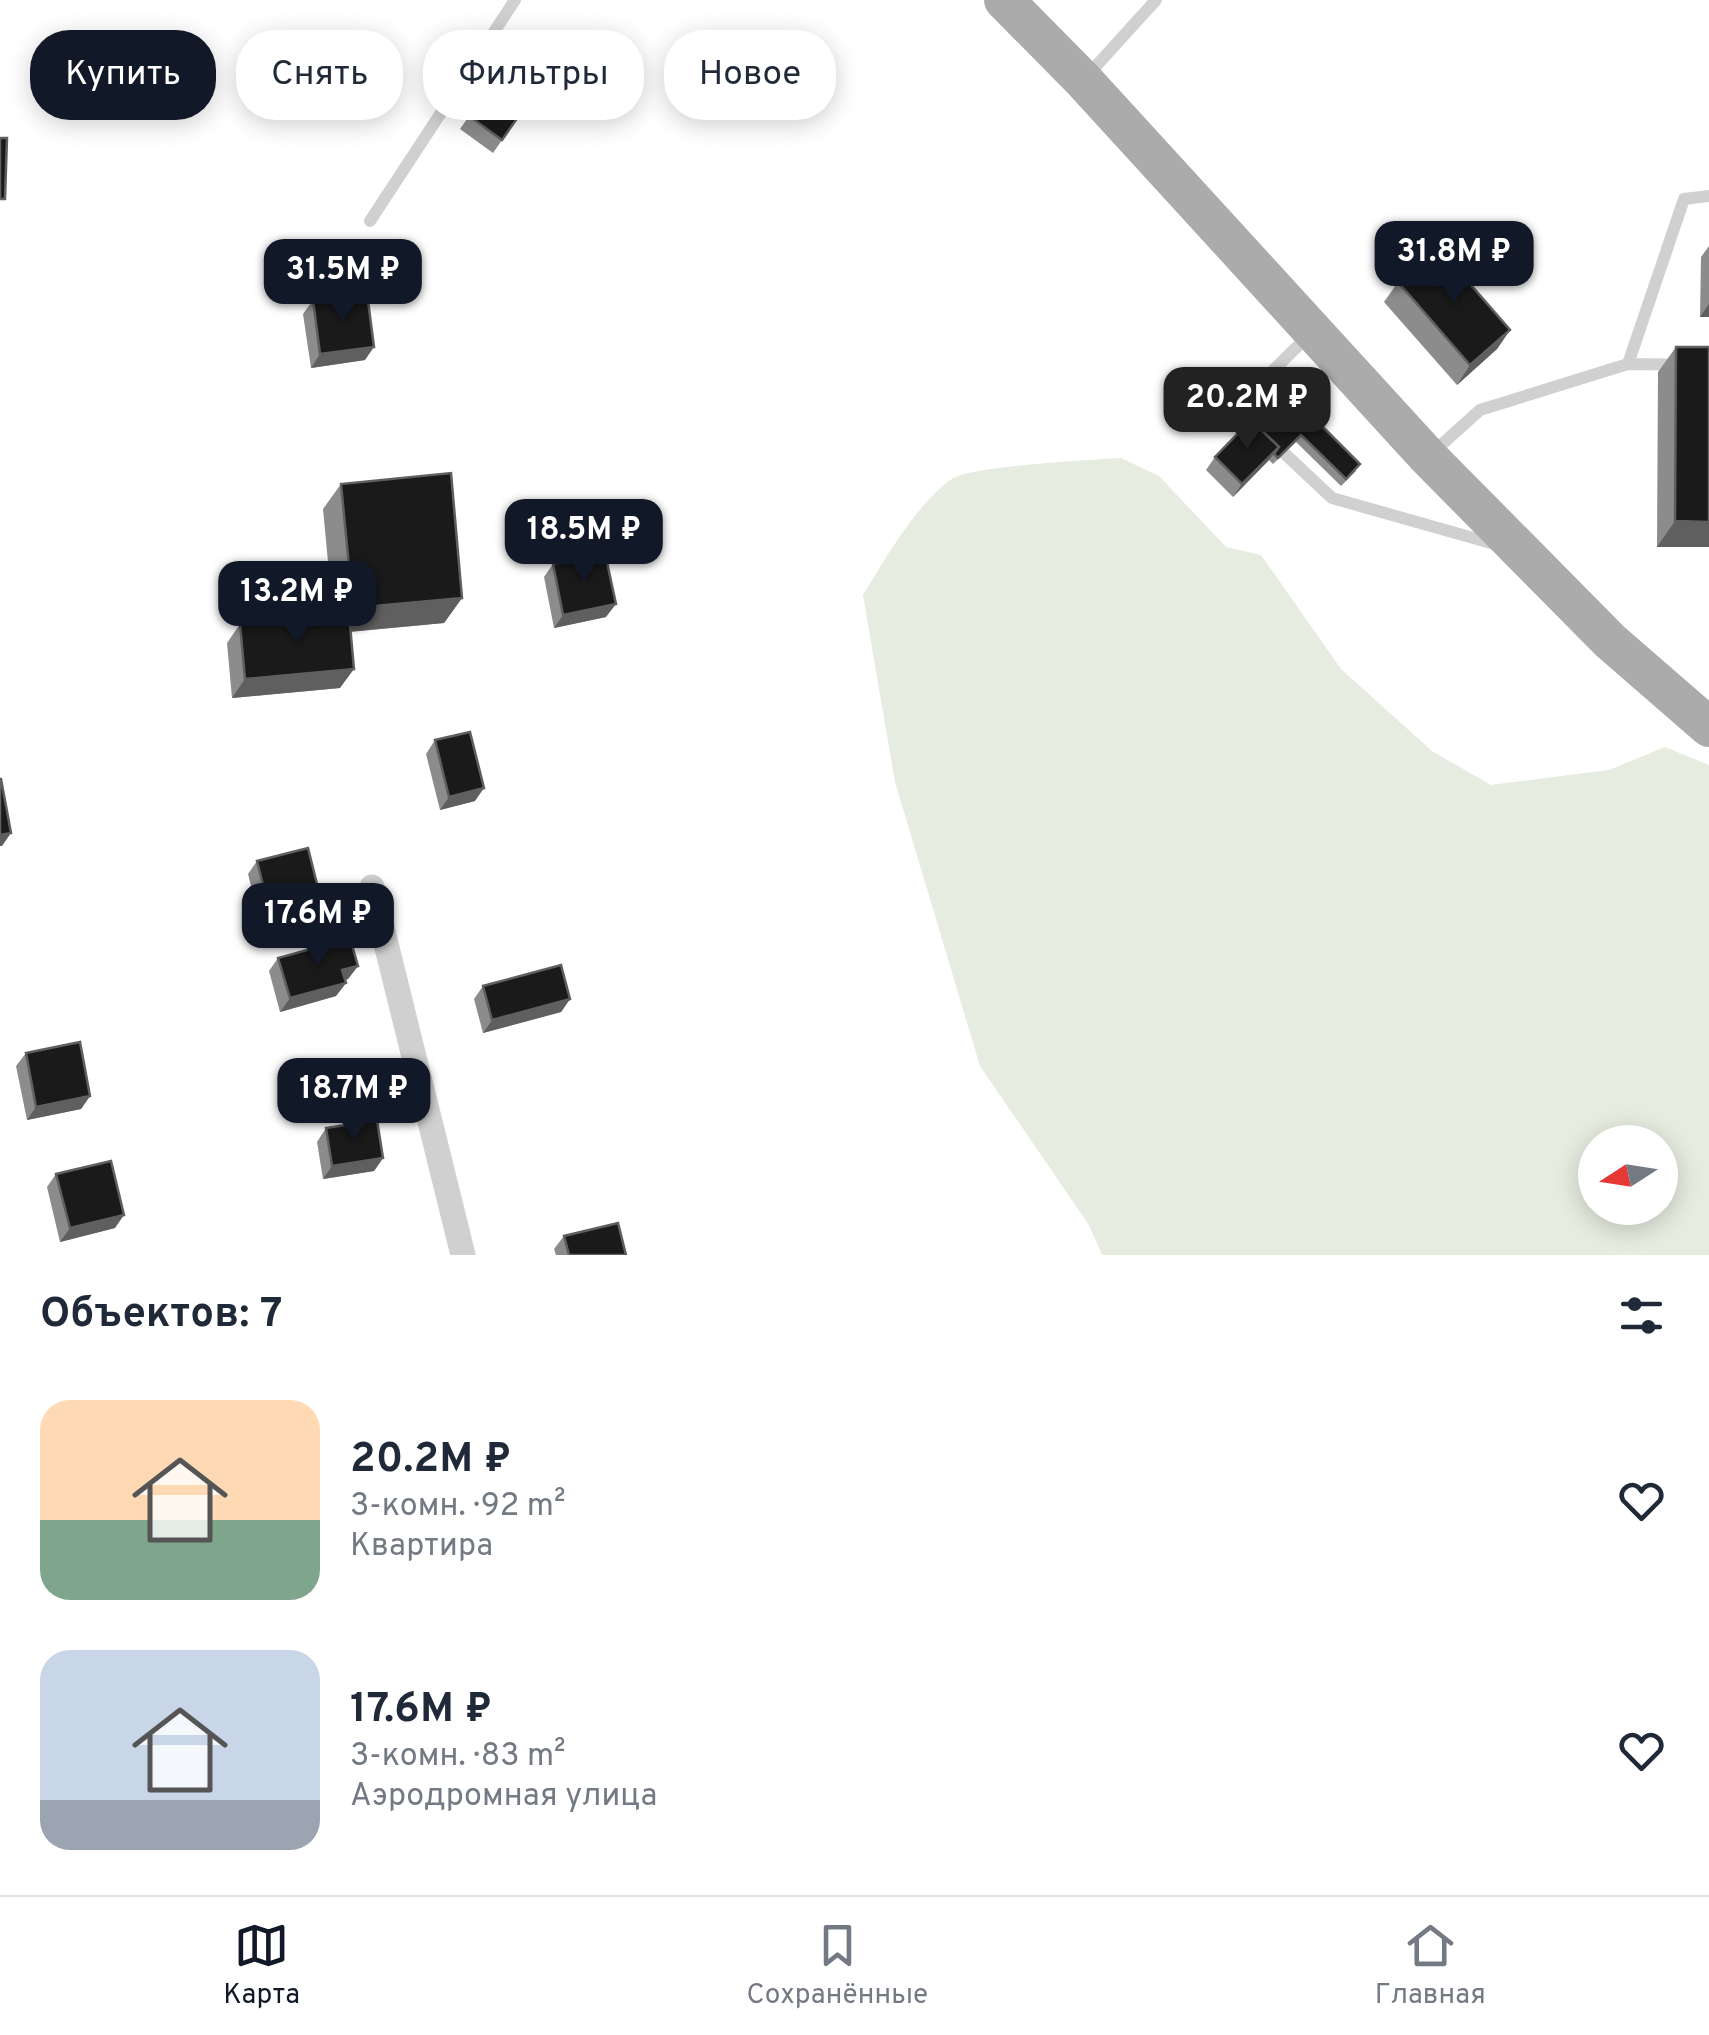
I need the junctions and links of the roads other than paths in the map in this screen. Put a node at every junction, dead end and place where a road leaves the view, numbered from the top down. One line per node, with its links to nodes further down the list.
1 (514, 0): 6 (lane)
2 (1004, 0): 4 (main road)
3 (1156, 0): 4 (lane)
4 (1083, 80): 7 (main road)
5 (1709, 196): 8 (lane)
6 (370, 221)
7 (1312, 331): 10 (lane); 12 (main road)
8 (1628, 364): 9 (lane); 12 (lane)
9 (1709, 366)
10 (1253, 423)
11 (1284, 453): 13 (lane)
12 (1428, 457): 13 (main road)
13 (1523, 552): 14 (main road)
14 (1709, 727)
15 (372, 887): 16 (street)
16 (463, 1255)

